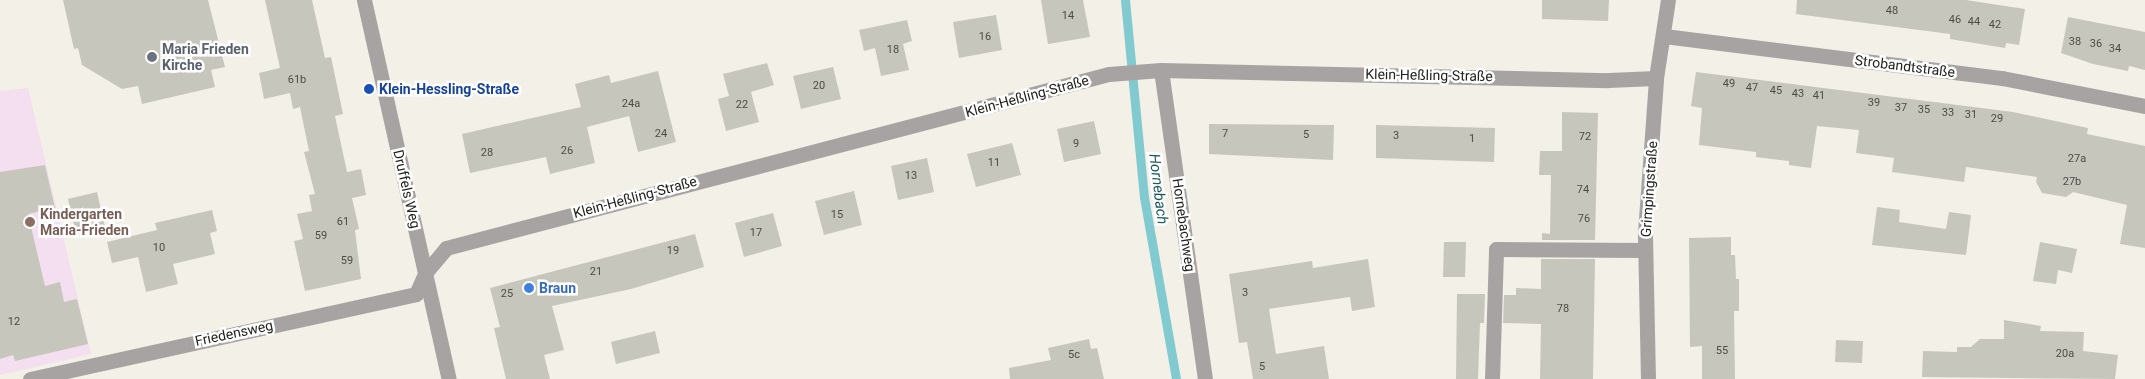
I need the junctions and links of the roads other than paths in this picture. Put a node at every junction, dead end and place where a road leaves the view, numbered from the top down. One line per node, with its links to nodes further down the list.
1 (364, 0): 8 (street, Druffels Weg)
2 (1668, 0): 3 (street, Grimpingstraße)
3 (1664, 36): 5 (street, Grimpingstraße); 6 (street, Strobandtstraße)
4 (1161, 70): 5 (street, Klein-Heßling-Straße); 8 (street, Klein-Heßling-Straße); 11 (street, Hornebachweg)
5 (1656, 78): 7 (street, Grimpingstraße)
6 (2145, 106)
7 (1645, 250): 12 (street); 13 (street, Grimpingstraße)
8 (426, 272): 9 (street, Friedensweg); 10 (street, Druffels Weg)
9 (30, 379)
10 (449, 379)
11 (1205, 379)
12 (1492, 379)
13 (1648, 379)

